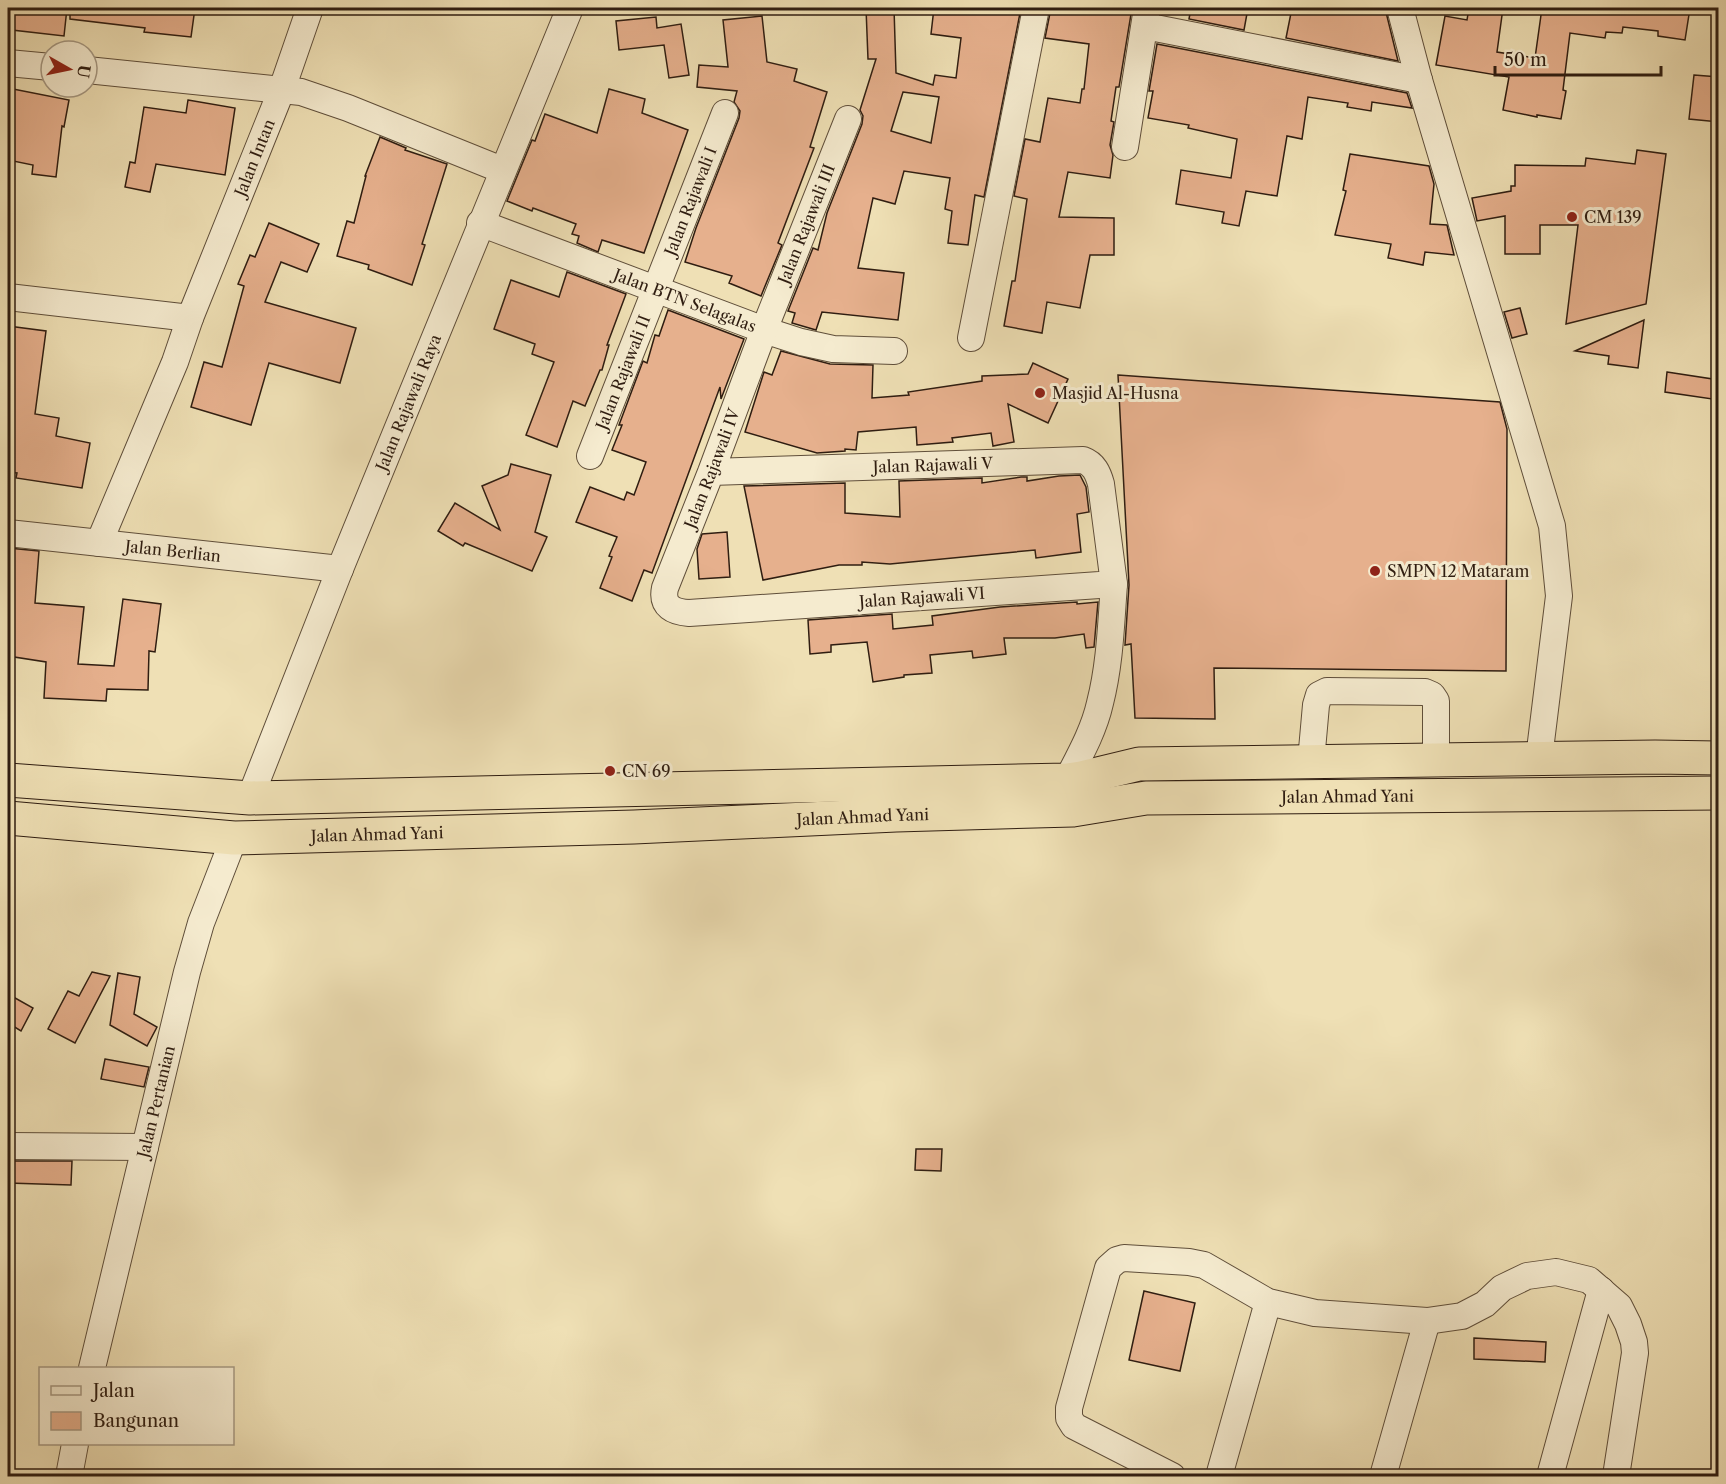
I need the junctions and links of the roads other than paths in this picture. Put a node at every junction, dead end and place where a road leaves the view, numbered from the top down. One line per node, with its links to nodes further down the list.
1 (310, 8): 10 (street, Jalan Intan)
2 (570, 8): 14 (street, Jalan Rajawali Raya)
3 (1036, 8): 20 (street)
4 (1400, 8): 9 (street)
5 (1146, 17): 9 (street); 13 (street)
6 (8, 63): 7 (street)
7 (39, 66)
8 (99, 71): 10 (street)
9 (1419, 80): 30 (street)
10 (282, 89): 14 (street); 18 (street, Jalan Intan)
11 (725, 113): 16 (street, Jalan Rajawali I)
12 (848, 119): 19 (street, Jalan Rajawali III)
13 (1125, 147)
14 (502, 170): 15 (street, Jalan Rajawali Raya)
15 (480, 223): 16 (street, Jalan BTN Selagalas); 26 (street, Jalan Rajawali Raya)
16 (654, 289): 19 (street, Jalan BTN Selagalas); 22 (street, Jalan Rajawali II)
17 (8, 297): 18 (street)
18 (192, 313): 25 (street, Jalan Intan)
19 (764, 330): 21 (street, Jalan BTN Selagalas); 23 (street, Jalan Rajawali IV)
20 (971, 338)
21 (894, 351)
22 (590, 456)
23 (711, 472): 27 (street, Jalan Rajawali V); 28 (street, Jalan Rajawali IV)
24 (8, 533): 25 (street, Jalan Berlian)
25 (99, 543): 26 (street, Jalan Berlian)
26 (340, 569): 38 (street, Jalan Rajawali Raya)
27 (1114, 584): 28 (street, Jalan Rajawali VI); 35 (street)
28 (670, 608)
29 (1655, 757): 30 (highway); 31 (highway); 36 (highway)
30 (1539, 758): 32 (highway)
31 (1719, 758)
32 (1436, 759): 33 (highway); 33 (street)
33 (1311, 761): 35 (highway)
34 (8, 780): 38 (highway)
35 (1074, 789): 36 (highway, Jalan Ahmad Yani); 38 (highway); 40 (highway, Jalan Ahmad Yani)
36 (1661, 792): 37 (highway, Jalan Ahmad Yani)
37 (1719, 793)
38 (250, 798)
39 (8, 818): 40 (highway, Jalan Ahmad Yani)
40 (234, 838): 42 (street, Jalan Pertanian)
41 (8, 1146): 42 (street)
42 (145, 1147): 46 (street, Jalan Pertanian)
43 (1601, 1290): 45 (street); 52 (street); 53 (street)
44 (1268, 1302): 45 (street); 49 (street); 50 (street)
45 (1427, 1322): 51 (street)
46 (92, 1367)
47 (75, 1445): 48 (street)
48 (69, 1476)
49 (1172, 1476)
50 (1219, 1476)
51 (1383, 1476)
52 (1550, 1476)
53 (1616, 1476)

